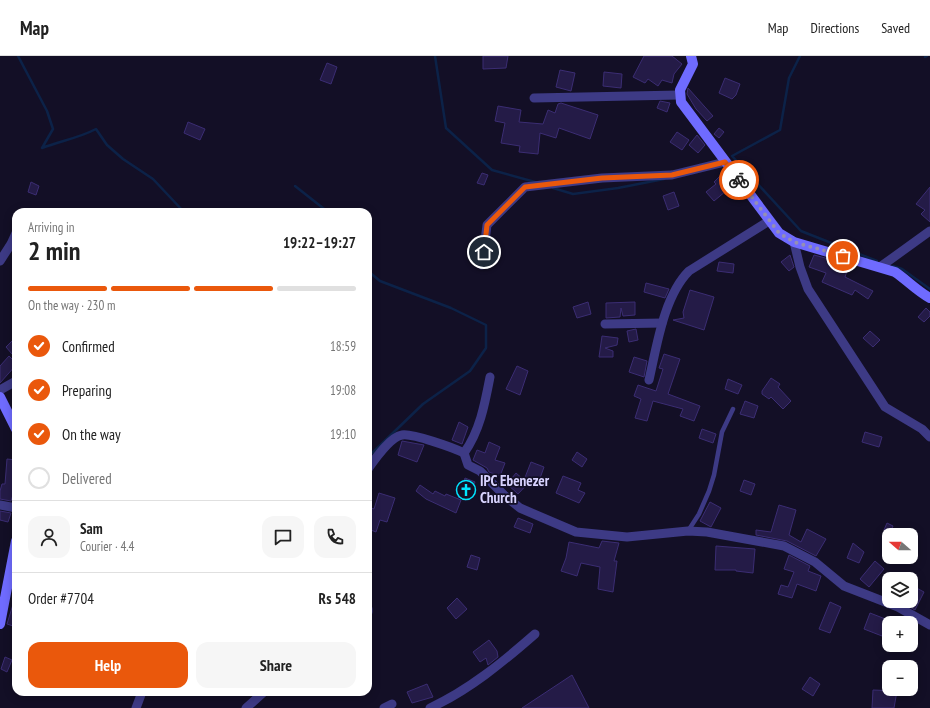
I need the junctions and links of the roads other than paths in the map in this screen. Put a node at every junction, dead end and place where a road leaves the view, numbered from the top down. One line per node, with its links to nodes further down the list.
1 (691, 56): 2 (street)
2 (679, 95): 3 (street); 4 (street)
3 (534, 98)
4 (725, 162): 5 (street); 10 (street)
5 (770, 221): 8 (street); 13 (street)
6 (930, 231): 11 (street)
7 (12, 242): 9 (street)
8 (794, 242): 11 (street); 22 (street)
9 (0, 260)
10 (482, 265)
11 (880, 267): 12 (street)
12 (930, 298)
13 (662, 323): 14 (street); 16 (street)
14 (605, 324)
15 (490, 377): 23 (street)
16 (649, 380)
17 (12, 383): 18 (street)
18 (0, 390)
19 (0, 398): 21 (street)
20 (733, 409): 27 (lane)
21 (12, 421)
22 (930, 437)
23 (464, 453): 24 (street); 27 (street)
24 (372, 464)
25 (0, 505): 26 (street)
26 (12, 507)
27 (688, 531): 31 (street)
28 (12, 556): 29 (street)
29 (3, 593): 30 (street)
30 (0, 624)
31 (930, 625)
32 (535, 634): 37 (street)
33 (140, 696): 35 (street)
34 (260, 696): 36 (street)
35 (136, 708)
36 (246, 708)
37 (430, 708)

